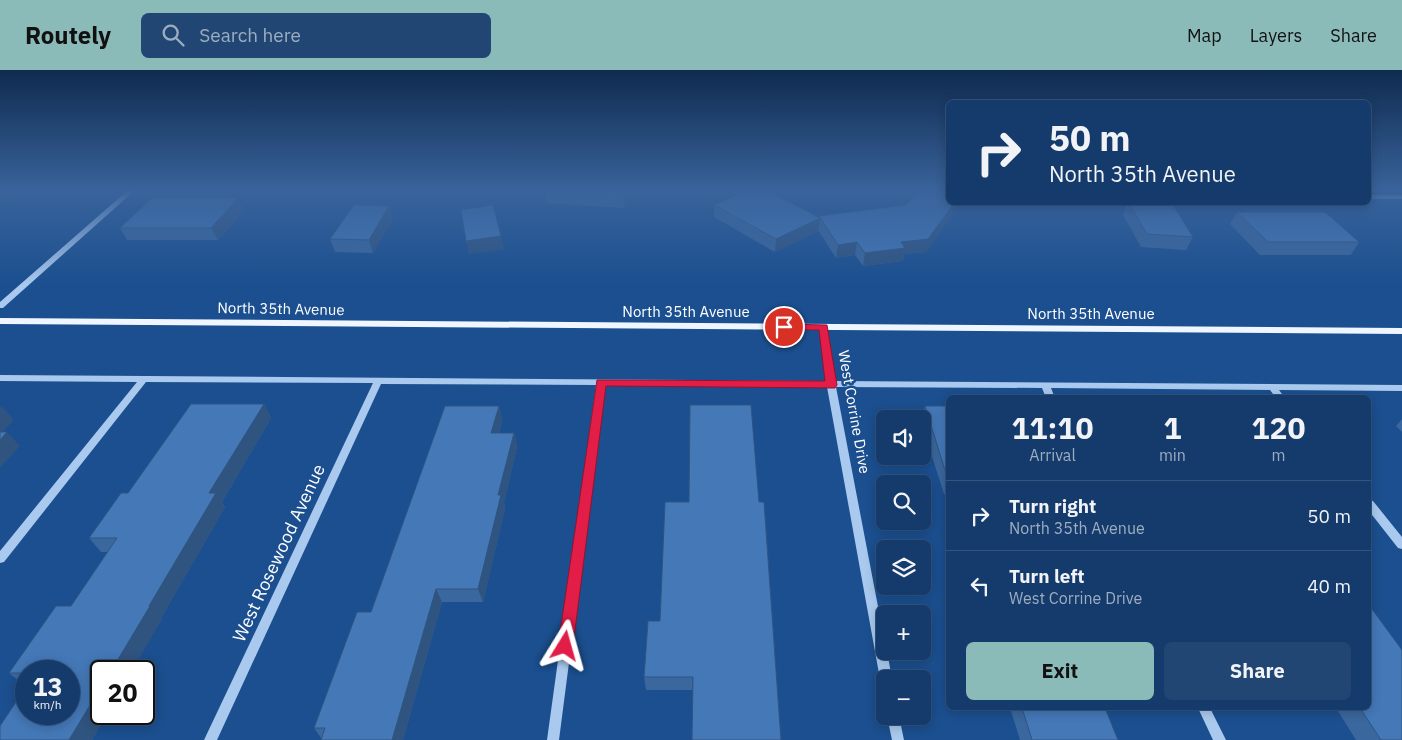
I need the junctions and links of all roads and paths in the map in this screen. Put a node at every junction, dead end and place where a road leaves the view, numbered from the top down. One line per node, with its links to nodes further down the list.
1 (95, 222): 2 (street)
2 (0, 306)
3 (0, 321): 4 (main road, North 35th Avenue)
4 (823, 327): 5 (main road, North 35th Avenue); 10 (street, West Corrine Drive)
5 (1402, 331)
6 (0, 378): 7 (street)
7 (144, 380): 8 (street); 18 (street)
8 (378, 381): 9 (street); 22 (street, West Rosewood Avenue)
9 (600, 383): 10 (street); 23 (street)
10 (831, 385): 11 (street); 19 (street, West Corrine Drive)
11 (1046, 385): 12 (street); 14 (street)
12 (1272, 387): 13 (street); 15 (street)
13 (1402, 388)
14 (1050, 395)
15 (1279, 395)
16 (1371, 506): 17 (street)
17 (1402, 545)
18 (0, 559)
19 (884, 670)
20 (1205, 710): 25 (street)
21 (896, 725): 24 (street)
22 (210, 740)
23 (552, 740)
24 (898, 740)
25 (1220, 740)

